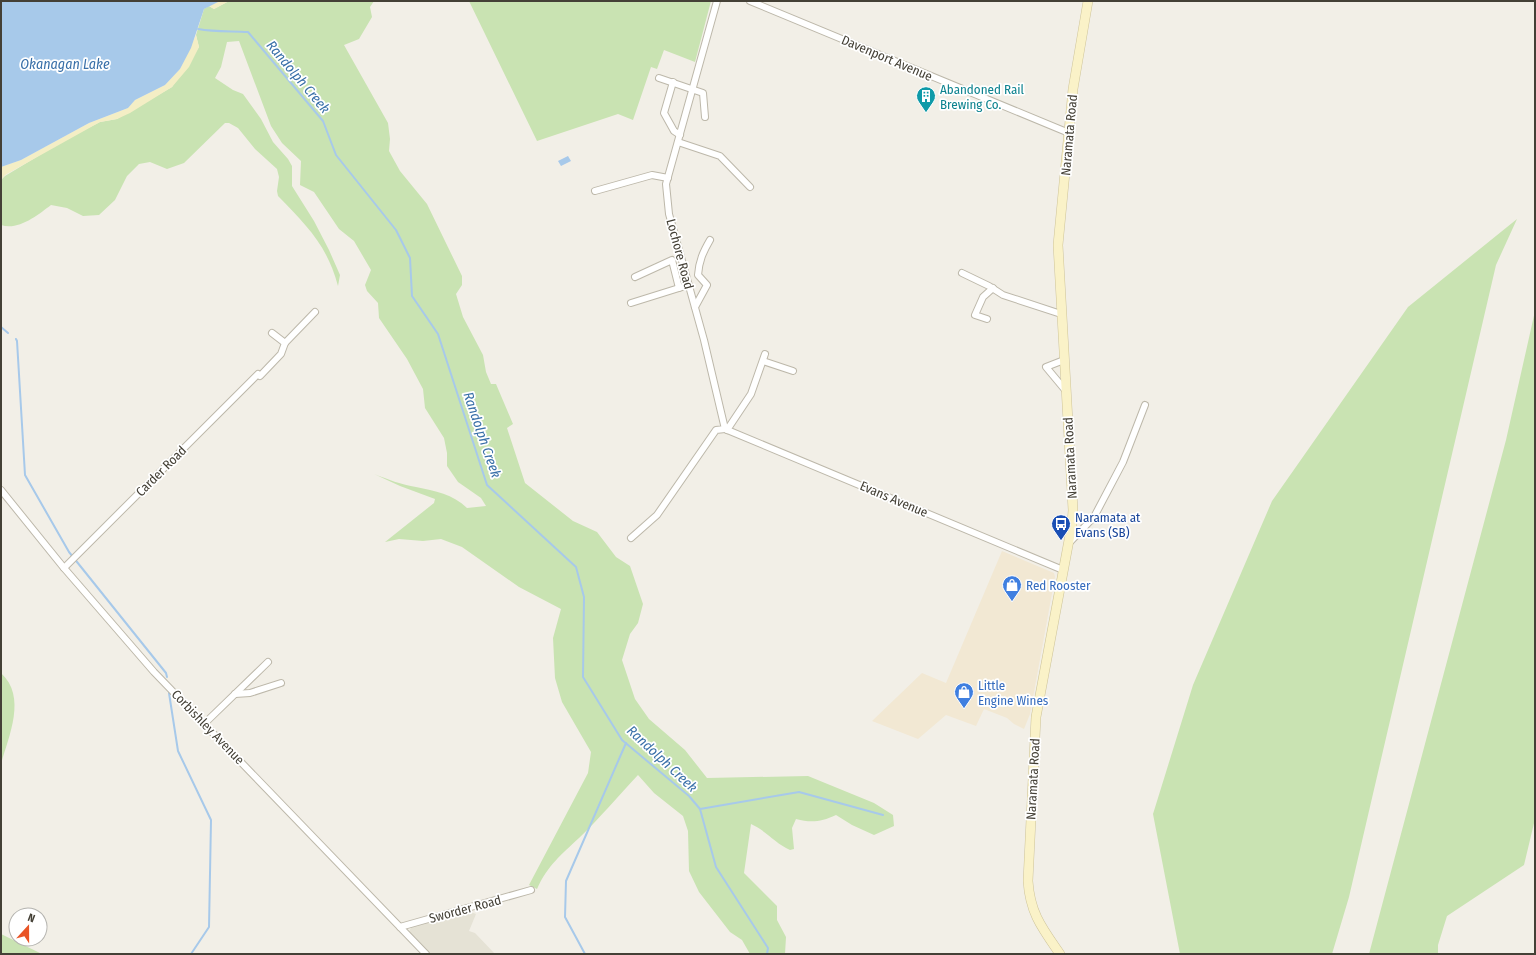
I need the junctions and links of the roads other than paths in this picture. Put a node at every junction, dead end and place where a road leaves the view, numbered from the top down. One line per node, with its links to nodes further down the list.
1 (717, 1): 6 (street, Lochore Road)
2 (750, 1): 8 (street, Davenport Avenue)
3 (1088, 1): 8 (main road, Naramata Road)
4 (659, 78): 5 (street)
5 (673, 82): 6 (street); 9 (street)
6 (693, 88): 7 (street); 9 (street, Lochore Road)
7 (705, 117)
8 (1069, 133): 23 (main road, Naramata Road)
9 (680, 135): 10 (street, Lochore Road)
10 (678, 142): 11 (street, Lochore Road); 12 (street)
11 (668, 178): 13 (street); 17 (street, Lochore Road)
12 (750, 187)
13 (595, 191)
14 (710, 240): 21 (street)
15 (962, 273): 19 (street)
16 (635, 277): 18 (street)
17 (689, 285): 18 (street); 21 (street, Lochore Road)
18 (679, 288): 20 (street)
19 (993, 288): 23 (street); 24 (street)
20 (631, 302)
21 (695, 307): 33 (street, Lochore Road)
22 (315, 312): 26 (street, Carder Road)
23 (1061, 314): 28 (main road, Naramata Road)
24 (987, 319)
25 (272, 333): 26 (street)
26 (285, 343): 37 (street, Carder Road)
27 (765, 354): 29 (street)
28 (1064, 360): 31 (main road, Naramata Road); 31 (street)
29 (763, 361): 30 (street); 33 (street)
30 (793, 370)
31 (1066, 391): 36 (main road, Naramata Road)
32 (1145, 405): 36 (street)
33 (726, 429): 35 (street); 38 (street, Evans Avenue)
34 (1, 490): 37 (street, Corbishley Avenue)
35 (632, 538)
36 (1069, 543): 38 (main road, Naramata Road)
37 (64, 568): 42 (street, Corbishley Avenue)
38 (1064, 570): 46 (main road, Naramata Road)
39 (268, 662): 41 (street)
40 (281, 683): 41 (street)
41 (235, 694): 42 (street)
42 (204, 724): 44 (street, Corbishley Avenue)
43 (531, 890): 44 (street, Sworder Road)
44 (400, 927): 45 (street, Corbishley Avenue)
45 (426, 954)
46 (1060, 954)

